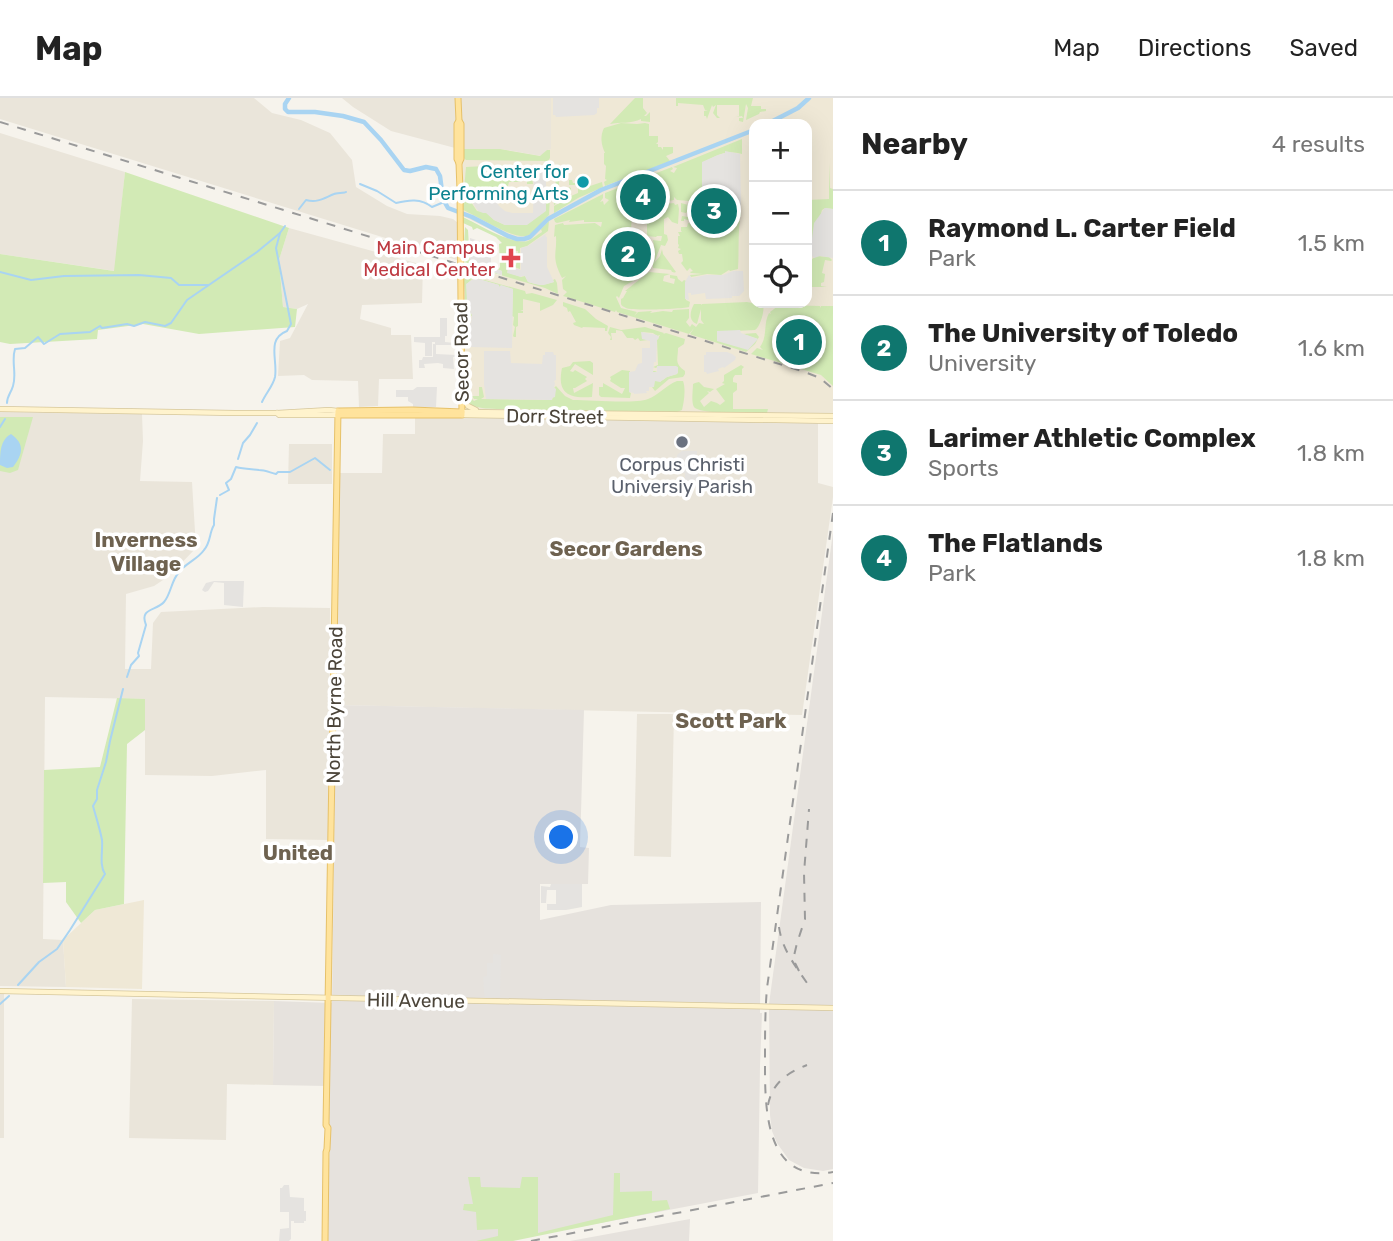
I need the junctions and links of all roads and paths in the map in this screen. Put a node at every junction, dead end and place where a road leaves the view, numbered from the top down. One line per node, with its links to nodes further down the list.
1 (458, 98): 2 (main road, Secor Road)
2 (462, 396): 4 (main road); 6 (main road, Secor Road)
3 (0, 409): 5 (main road, Dorr Street)
4 (480, 412): 6 (main road, Dorr Street); 8 (main road, Dorr Street)
5 (338, 413): 6 (main road, Dorr Street); 14 (main road, North Byrne Road)
6 (462, 413): 8 (main road, Dorr Street)
7 (619, 413): 8 (main road, Dorr Street); 9 (main road, Dorr Street); 10 (main road)
8 (528, 414): 10 (main road, Dorr Street)
9 (780, 415): 11 (main road, Dorr Street); 12 (main road)
10 (596, 416): 12 (main road, Dorr Street)
11 (833, 418): 12 (main road, Dorr Street)
12 (755, 419)
13 (0, 991): 14 (main road, Hill Avenue)
14 (328, 999): 15 (main road, Hill Avenue); 16 (main road, North Byrne Road)
15 (833, 1009)
16 (325, 1241)

